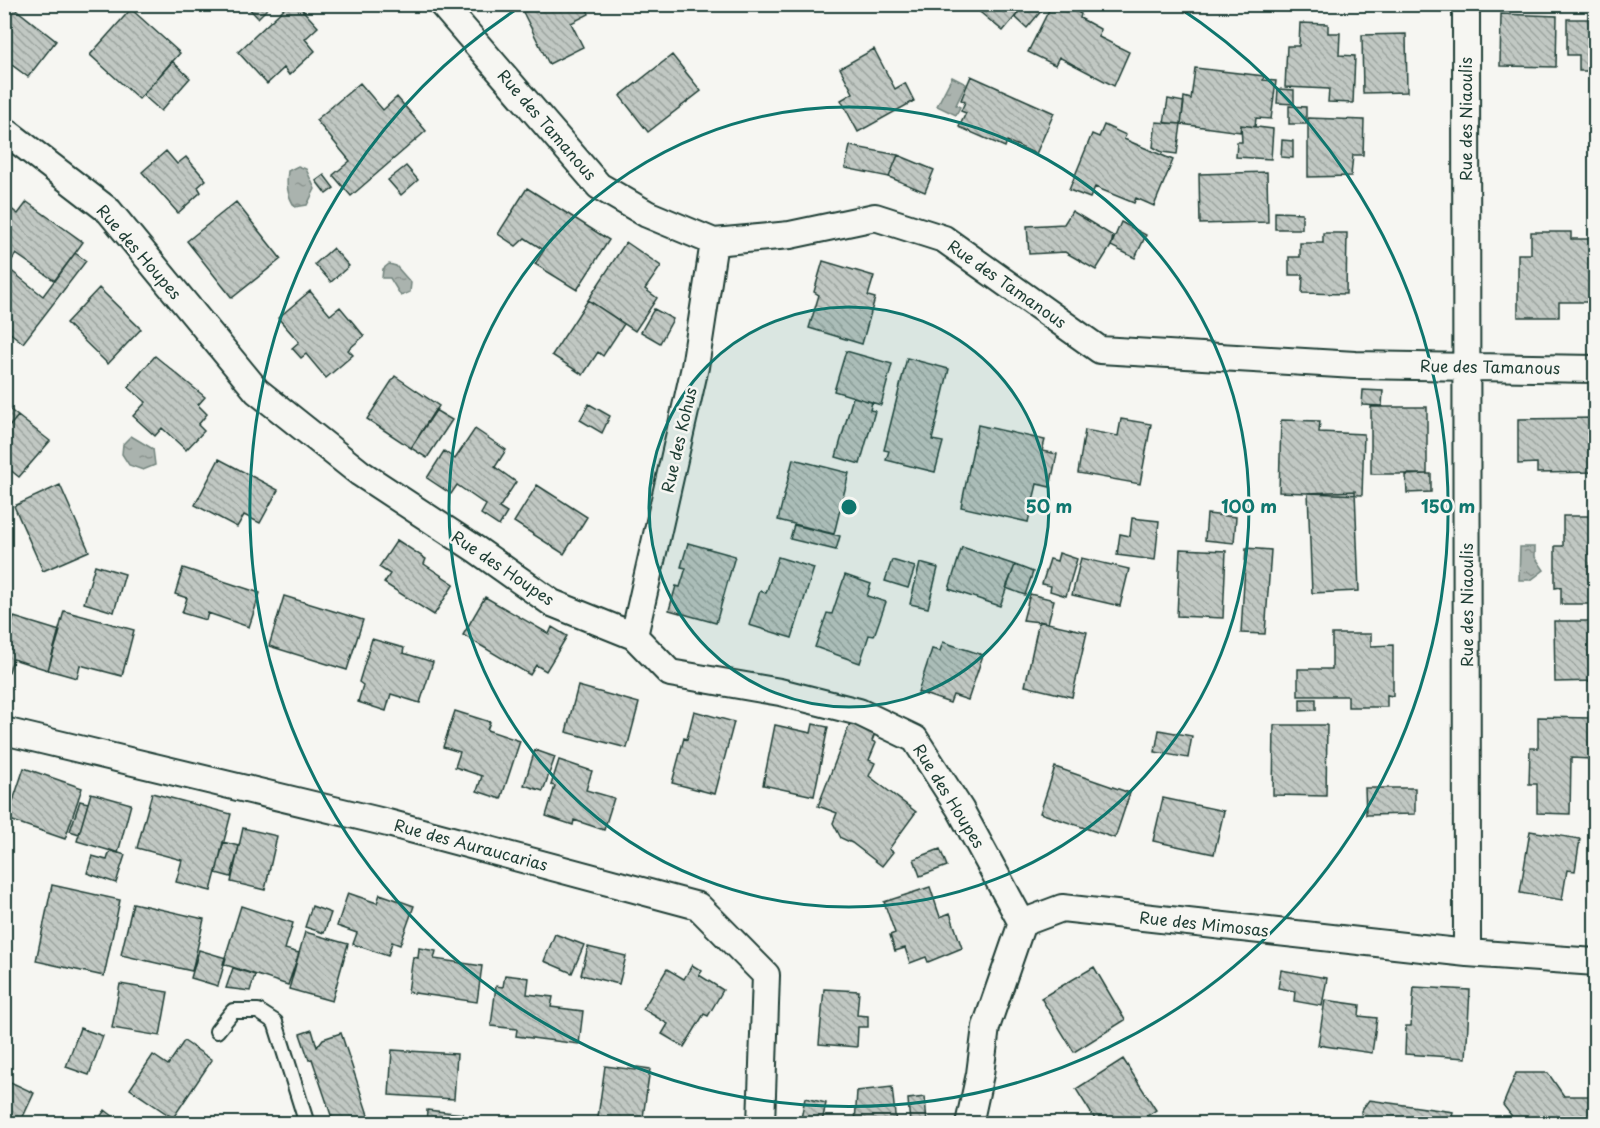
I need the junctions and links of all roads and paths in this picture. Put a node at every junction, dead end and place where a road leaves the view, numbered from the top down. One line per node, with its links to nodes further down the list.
1 (442, 4): 4 (street, Rue des Tamanous)
2 (1466, 4): 5 (street, Rue des Niaoulis)
3 (4, 130): 7 (street, Rue des Houpes)
4 (714, 242): 5 (street, Rue des Tamanous); 7 (street, Rue des Kohus)
5 (1467, 366): 6 (street, Rue des Tamanous); 10 (street, Rue des Niaoulis)
6 (1596, 369)
7 (634, 636): 9 (street, Rue des Houpes)
8 (4, 731): 14 (street, Rue des Auraucarias)
9 (1022, 923): 10 (street, Rue des Mimosas); 15 (street)
10 (1467, 953): 11 (street, Rue des Mimosas)
11 (1596, 962)
12 (217, 1031): 13 (lane)
13 (307, 1124)
14 (761, 1124)
15 (969, 1124)

